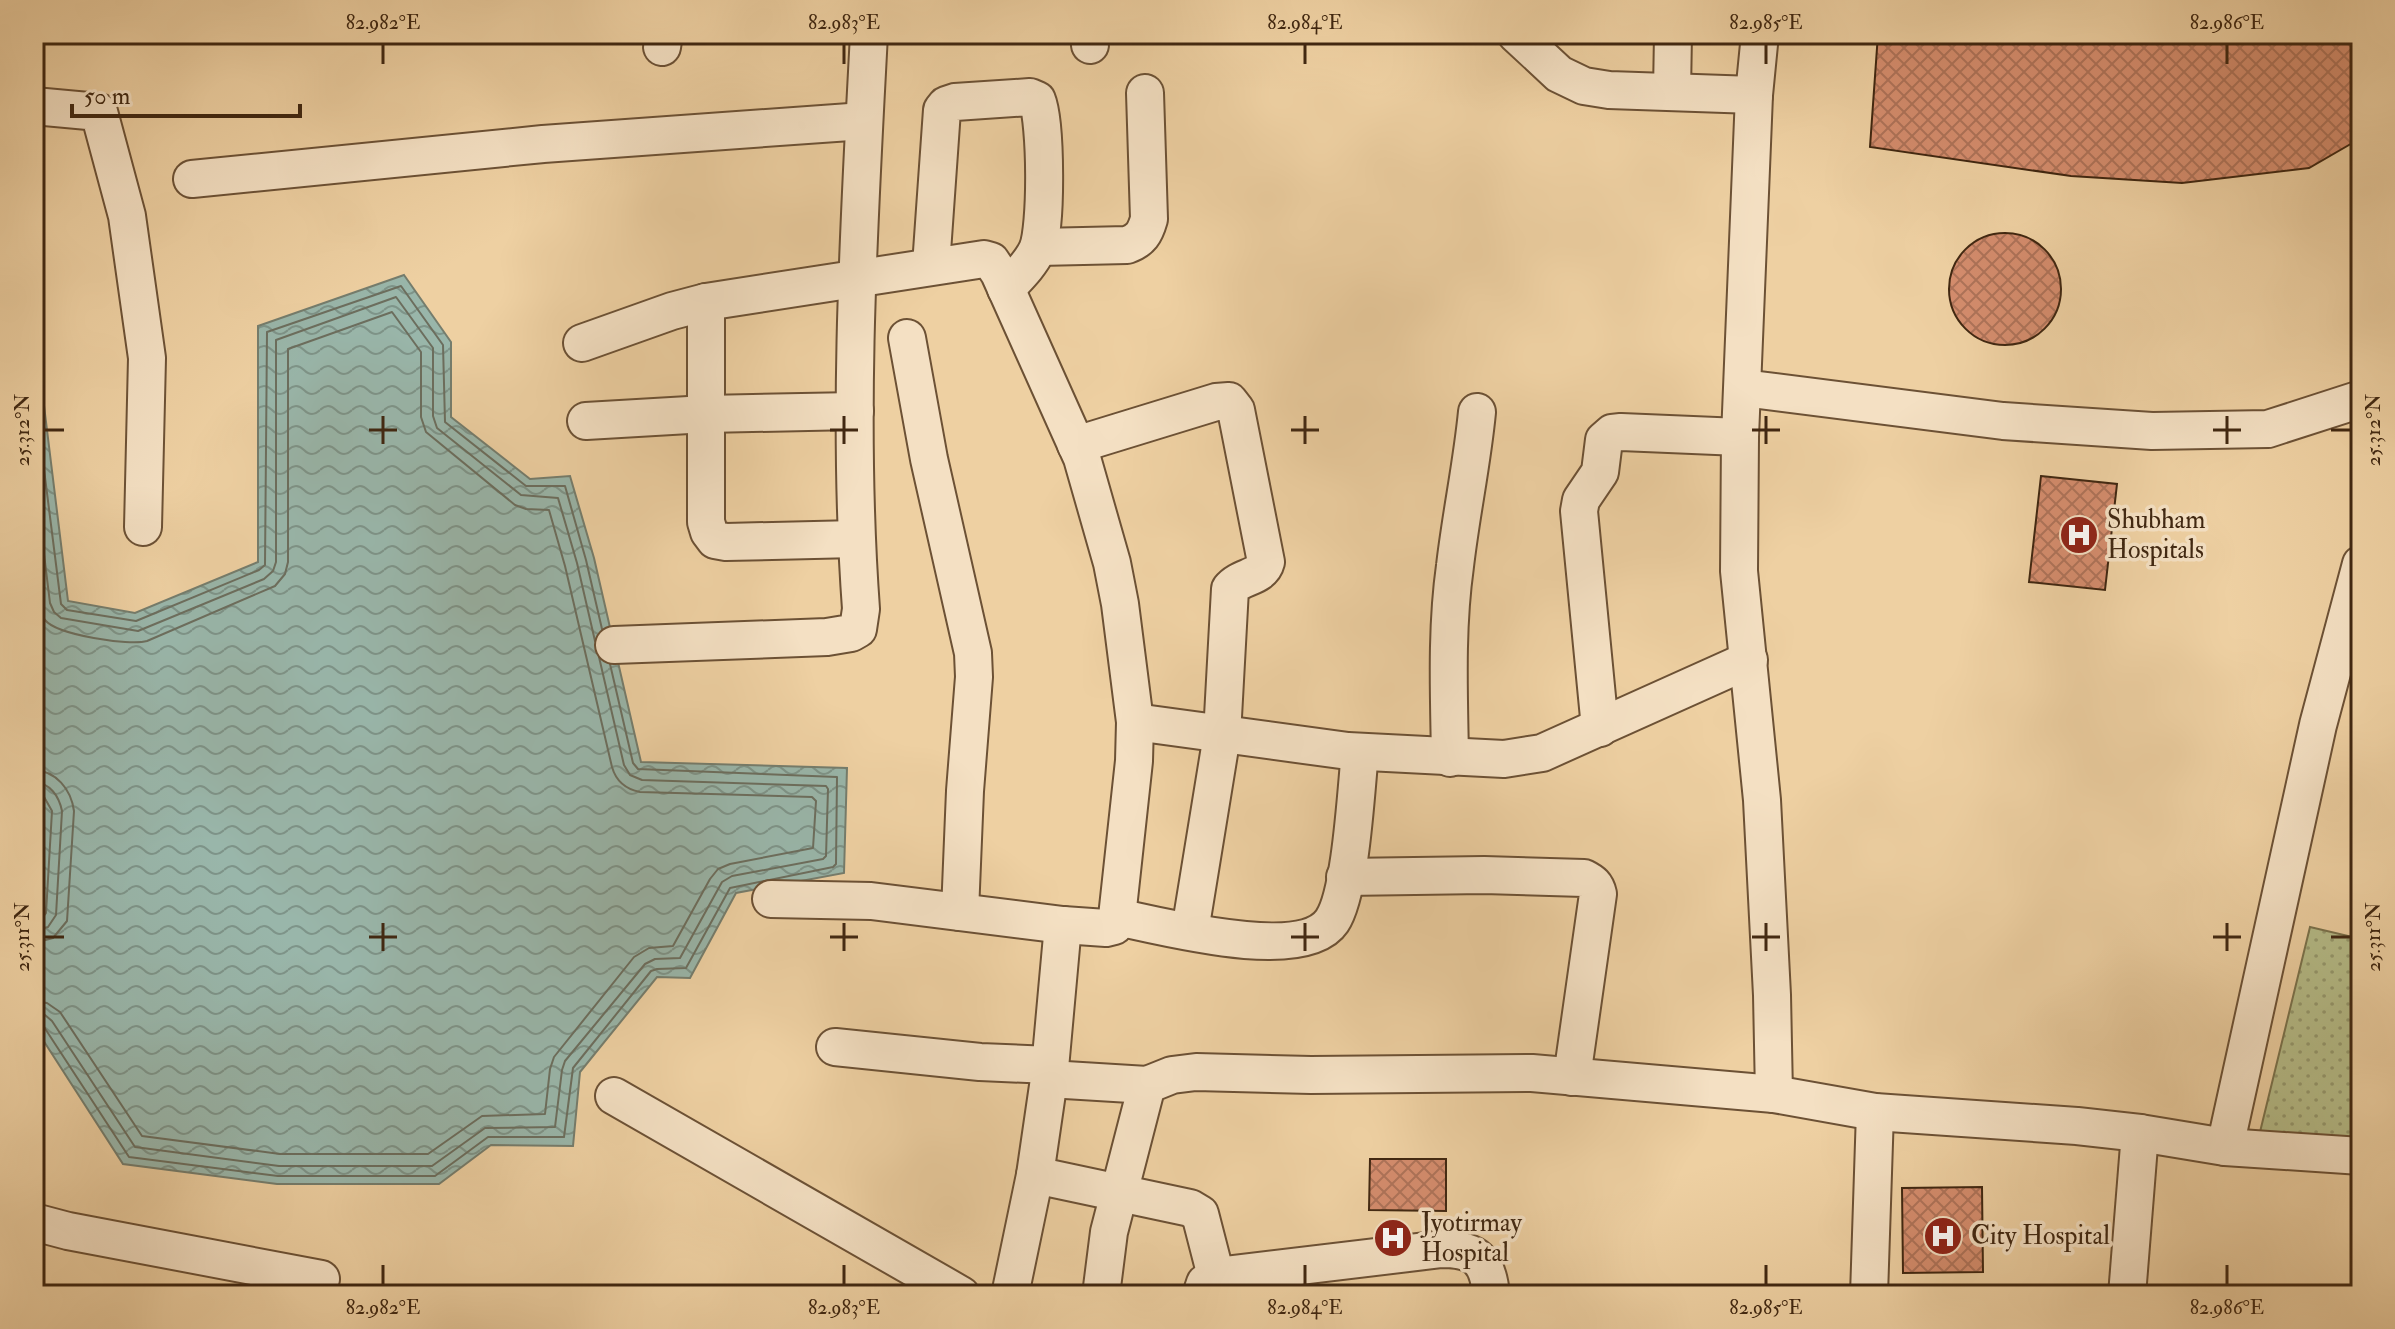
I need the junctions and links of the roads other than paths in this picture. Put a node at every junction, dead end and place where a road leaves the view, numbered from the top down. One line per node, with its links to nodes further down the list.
1 (869, 34): 9 (street)
2 (1516, 34): 5 (street)
3 (1673, 34): 5 (street)
4 (1760, 34): 7 (street)
5 (1672, 92): 7 (street)
6 (1145, 93): 11 (street)
7 (1754, 95): 18 (street)
8 (34, 106): 26 (street)
9 (864, 121): 10 (street); 13 (street)
10 (192, 179)
11 (1039, 247): 12 (street); 14 (street)
12 (931, 266): 13 (street); 14 (street)
13 (858, 280): 15 (street); 20 (street)
14 (1006, 289): 25 (street)
15 (706, 302): 17 (street); 22 (street)
16 (907, 338): 38 (street)
17 (582, 343)
18 (1743, 388): 19 (street); 24 (street)
19 (2361, 399)
20 (855, 411): 22 (street); 27 (street)
21 (1477, 412): 35 (street)
22 (706, 414): 23 (street); 27 (street)
23 (586, 421)
24 (1740, 437): 30 (street); 32 (street)
25 (1076, 445): 31 (street); 33 (street)
26 (143, 527)
27 (856, 539): 29 (street)
28 (2361, 564): 50 (street)
29 (614, 645)
30 (1749, 660): 32 (street); 46 (street)
31 (1135, 722): 33 (street); 39 (street)
32 (1600, 728): 35 (street)
33 (1222, 735): 34 (street); 41 (street)
34 (1360, 752): 35 (street); 36 (street)
35 (1450, 758)
36 (1345, 877): 41 (street); 44 (street)
37 (771, 899): 38 (street)
38 (960, 912): 40 (street)
39 (1117, 917): 40 (street); 41 (street)
40 (1063, 925): 43 (street)
41 (1190, 931)
42 (835, 1047): 43 (street)
43 (1049, 1072): 45 (street); 52 (street)
44 (1572, 1077): 45 (street); 46 (street)
45 (1147, 1085): 53 (street)
46 (1774, 1094): 48 (street)
47 (614, 1096): 57 (street)
48 (1875, 1112): 49 (street); 61 (street)
49 (2140, 1133): 50 (street); 62 (street)
50 (2225, 1147): 51 (street)
51 (2361, 1156)
52 (1035, 1175): 53 (street); 58 (street)
53 (1119, 1193): 56 (street); 59 (street)
54 (34, 1222): 55 (street)
55 (321, 1279)
56 (1208, 1285): 60 (street)
57 (961, 1295)
58 (1010, 1295)
59 (1101, 1295)
60 (1491, 1295)
61 (1869, 1295)
62 (2127, 1295)

